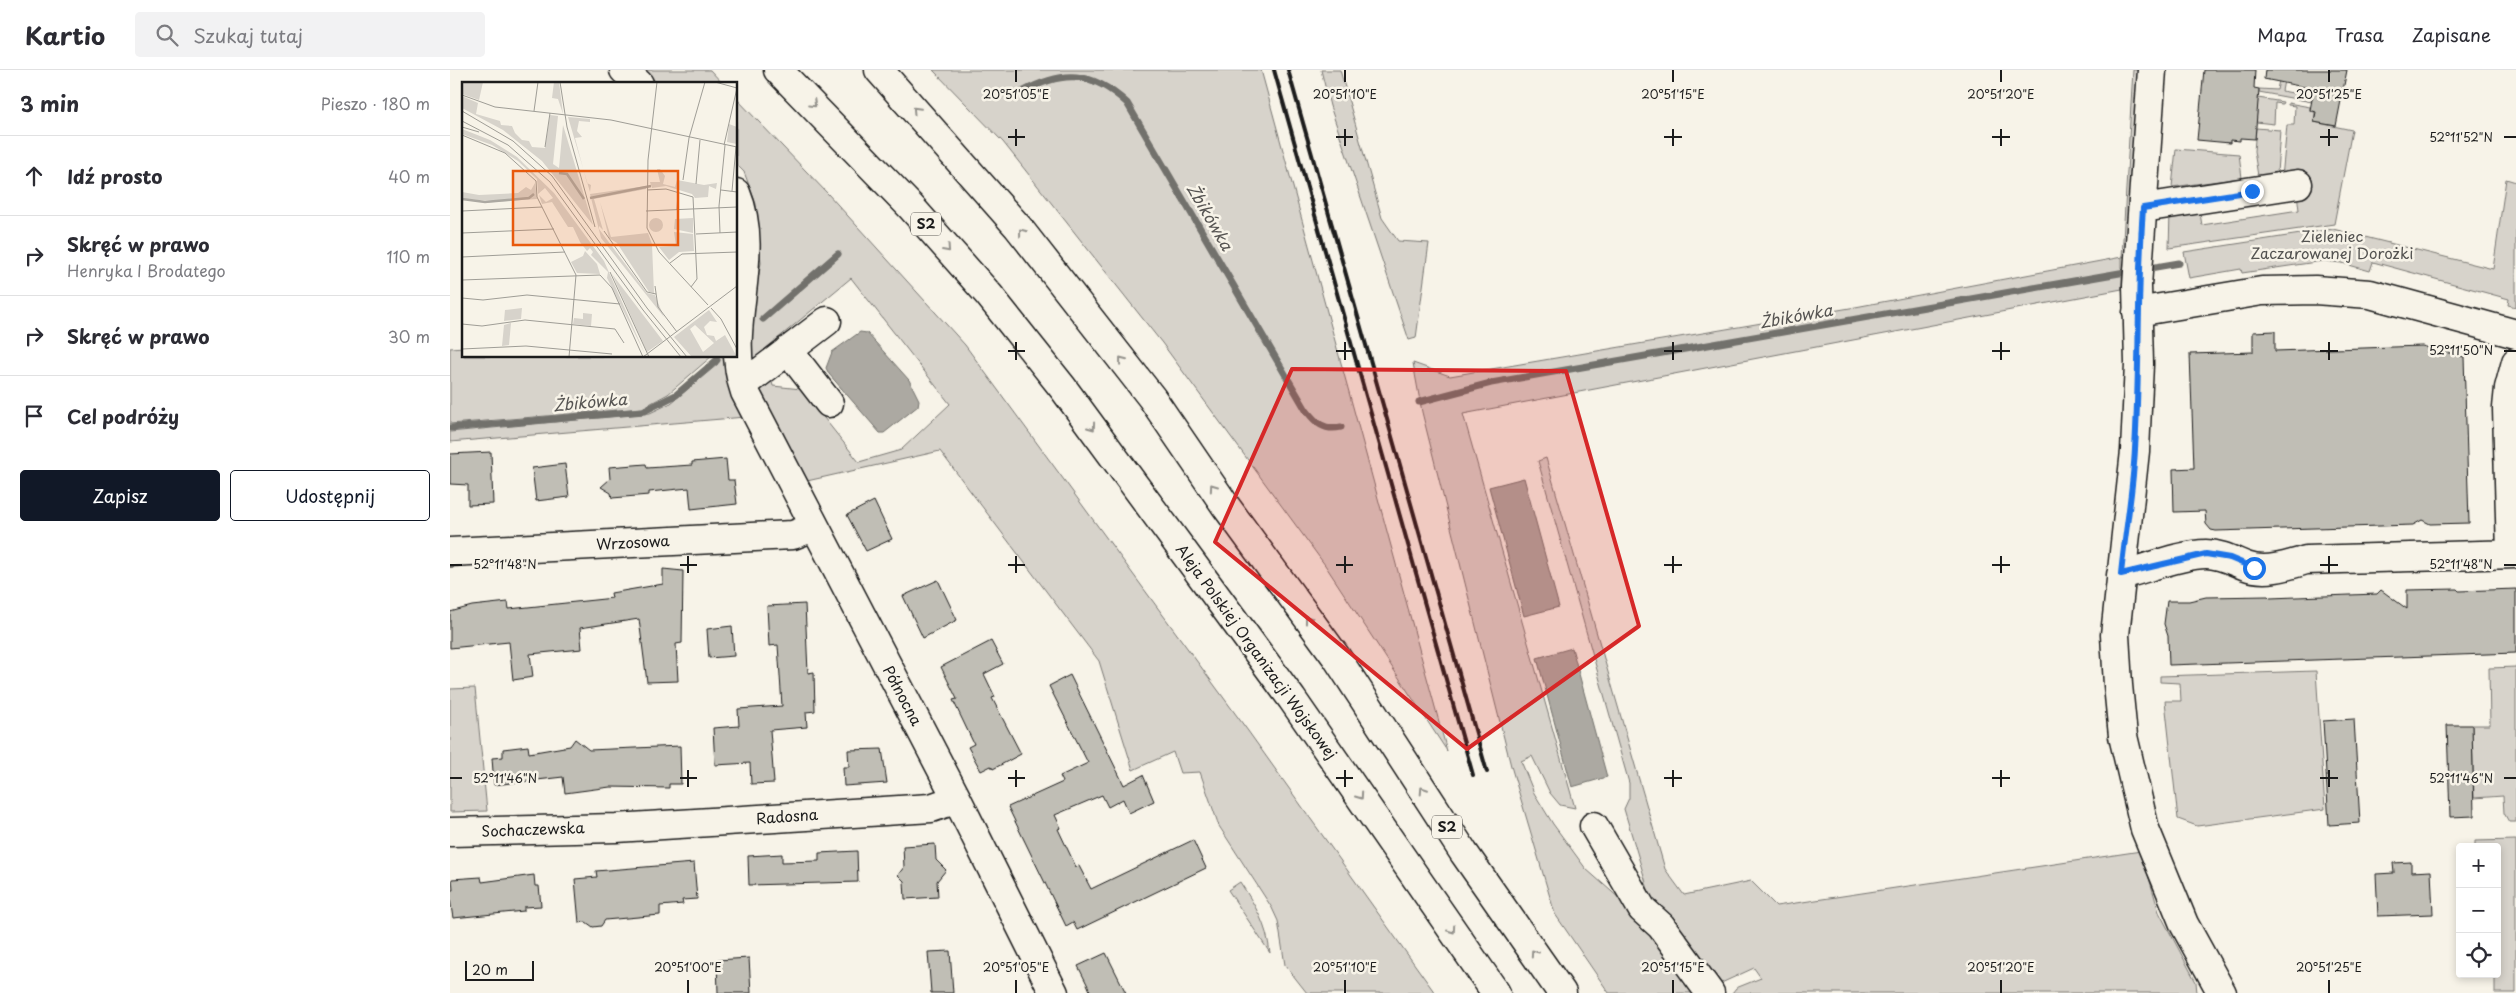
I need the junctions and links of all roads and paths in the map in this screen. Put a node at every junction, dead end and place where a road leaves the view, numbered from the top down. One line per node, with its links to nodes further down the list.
1 (624, 70): 5 (main road)
2 (778, 70): 27 (main road, Aleja Polskiej Organizacji Wojskowej / S2, one-way to 27)
3 (879, 70): 28 (main road, S2, one-way to 3)
4 (2152, 70): 8 (main road)
5 (637, 82)
6 (2298, 184): 8 (main road)
7 (738, 200): 12 (main road)
8 (2143, 208): 9 (main road)
9 (2138, 299): 11 (main road); 21 (main road)
10 (827, 321): 14 (main road)
11 (2516, 334)
12 (738, 340)
13 (738, 340): 16 (main road)
14 (788, 350): 16 (main road); 17 (main road)
15 (2516, 362): 20 (main road)
16 (746, 392): 18 (main road, Północna)
17 (829, 403)
18 (814, 527): 19 (main road, Wrzosowa); 22 (main road, Północna)
19 (450, 552)
20 (2514, 554): 21 (main road)
21 (2121, 574): 30 (main road)
22 (957, 800): 24 (main road, Radosna); 26 (main road, Północna)
23 (1594, 826): 29 (main road)
24 (616, 828): 25 (main road, Sochaczewska)
25 (450, 832)
26 (1054, 993)
27 (1496, 993)
28 (1562, 993)
29 (1710, 993)
30 (2222, 993)

